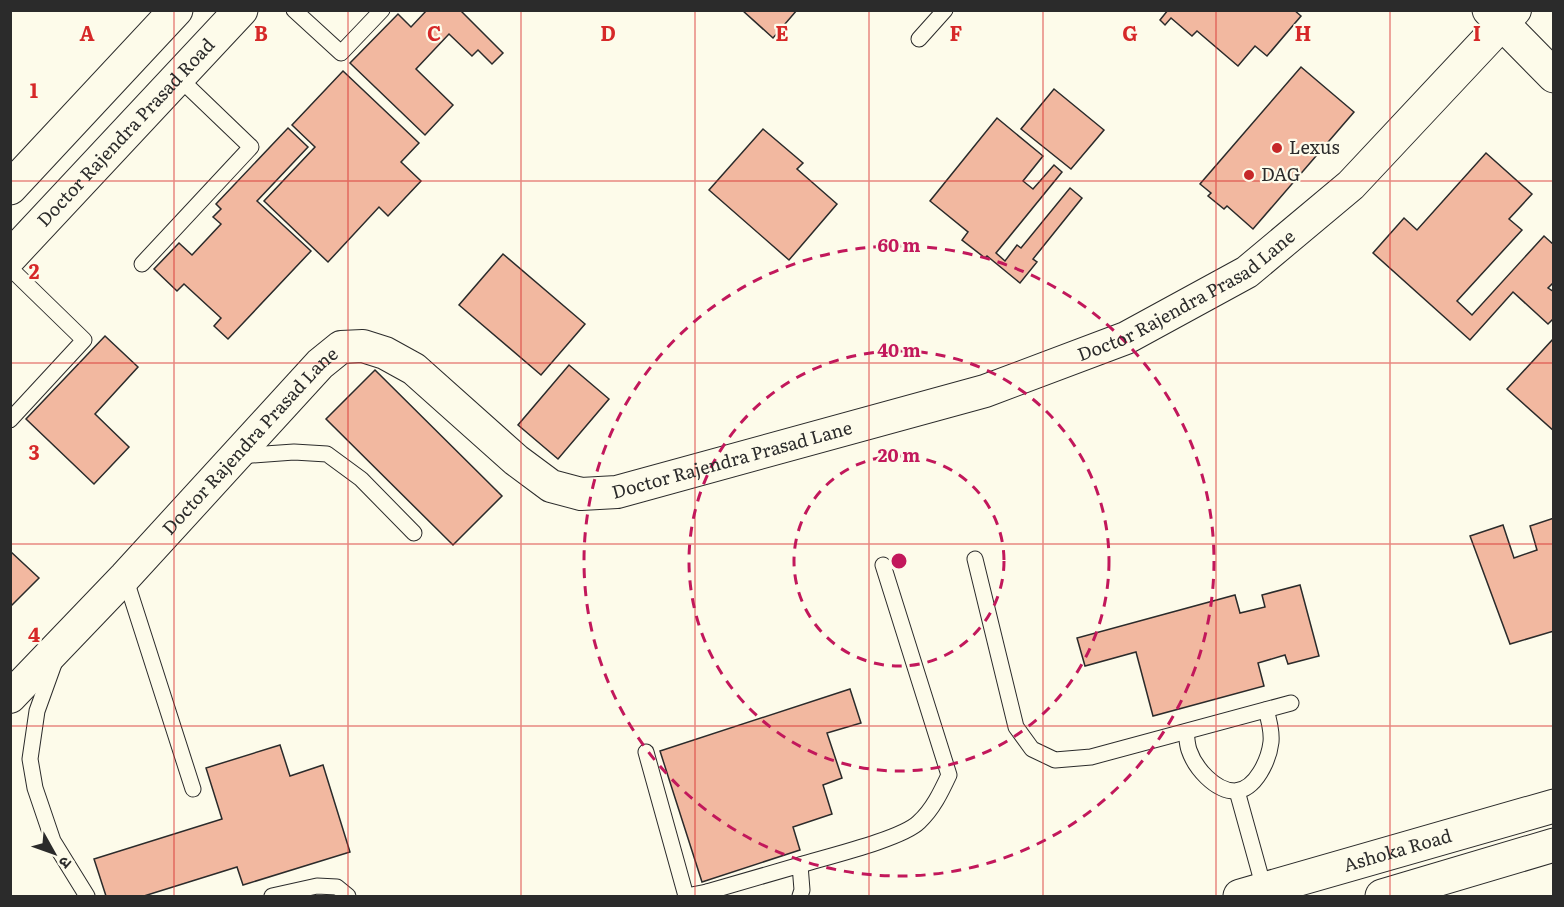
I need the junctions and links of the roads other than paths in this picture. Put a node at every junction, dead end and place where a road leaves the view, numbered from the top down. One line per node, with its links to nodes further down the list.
1 (176, 10): 10 (main road)
2 (241, 10): 9 (main road, Doctor Rajendra Prasad Road)
3 (294, 10): 4 (lane)
4 (382, 10)
5 (945, 10): 7 (lane)
6 (1502, 15): 8 (main road); 15 (street, Doctor Rajendra Prasad Lane)
7 (919, 39)
8 (1554, 76)
9 (178, 77): 11 (main road, Doctor Rajendra Prasad Road); 12 (lane)
10 (10, 188)
11 (10, 256)
12 (142, 264)
13 (10, 268): 14 (lane)
14 (10, 420)
15 (235, 457): 16 (lane); 19 (street, Doctor Rajendra Prasad Lane)
16 (414, 533)
17 (975, 559): 24 (lane)
18 (883, 565): 30 (lane)
19 (125, 577): 20 (street, Doctor Rajendra Prasad Lane); 26 (lane)
20 (63, 641): 21 (street, Doctor Rajendra Prasad Lane); 33 (lane)
21 (10, 697)
22 (1291, 703): 23 (lane)
23 (1266, 710): 24 (lane); 27 (lane)
24 (1186, 732): 27 (lane)
25 (646, 752): 31 (lane)
26 (193, 789)
27 (1237, 791): 32 (lane)
28 (1554, 806): 32 (main road, Ashoka Road)
29 (1554, 845): 37 (main road)
30 (800, 865): 31 (lane); 36 (lane)
31 (708, 894)
32 (1257, 894)
33 (87, 897)
34 (272, 897): 35 (lane)
35 (348, 897)
36 (800, 897)
37 (1382, 897)

